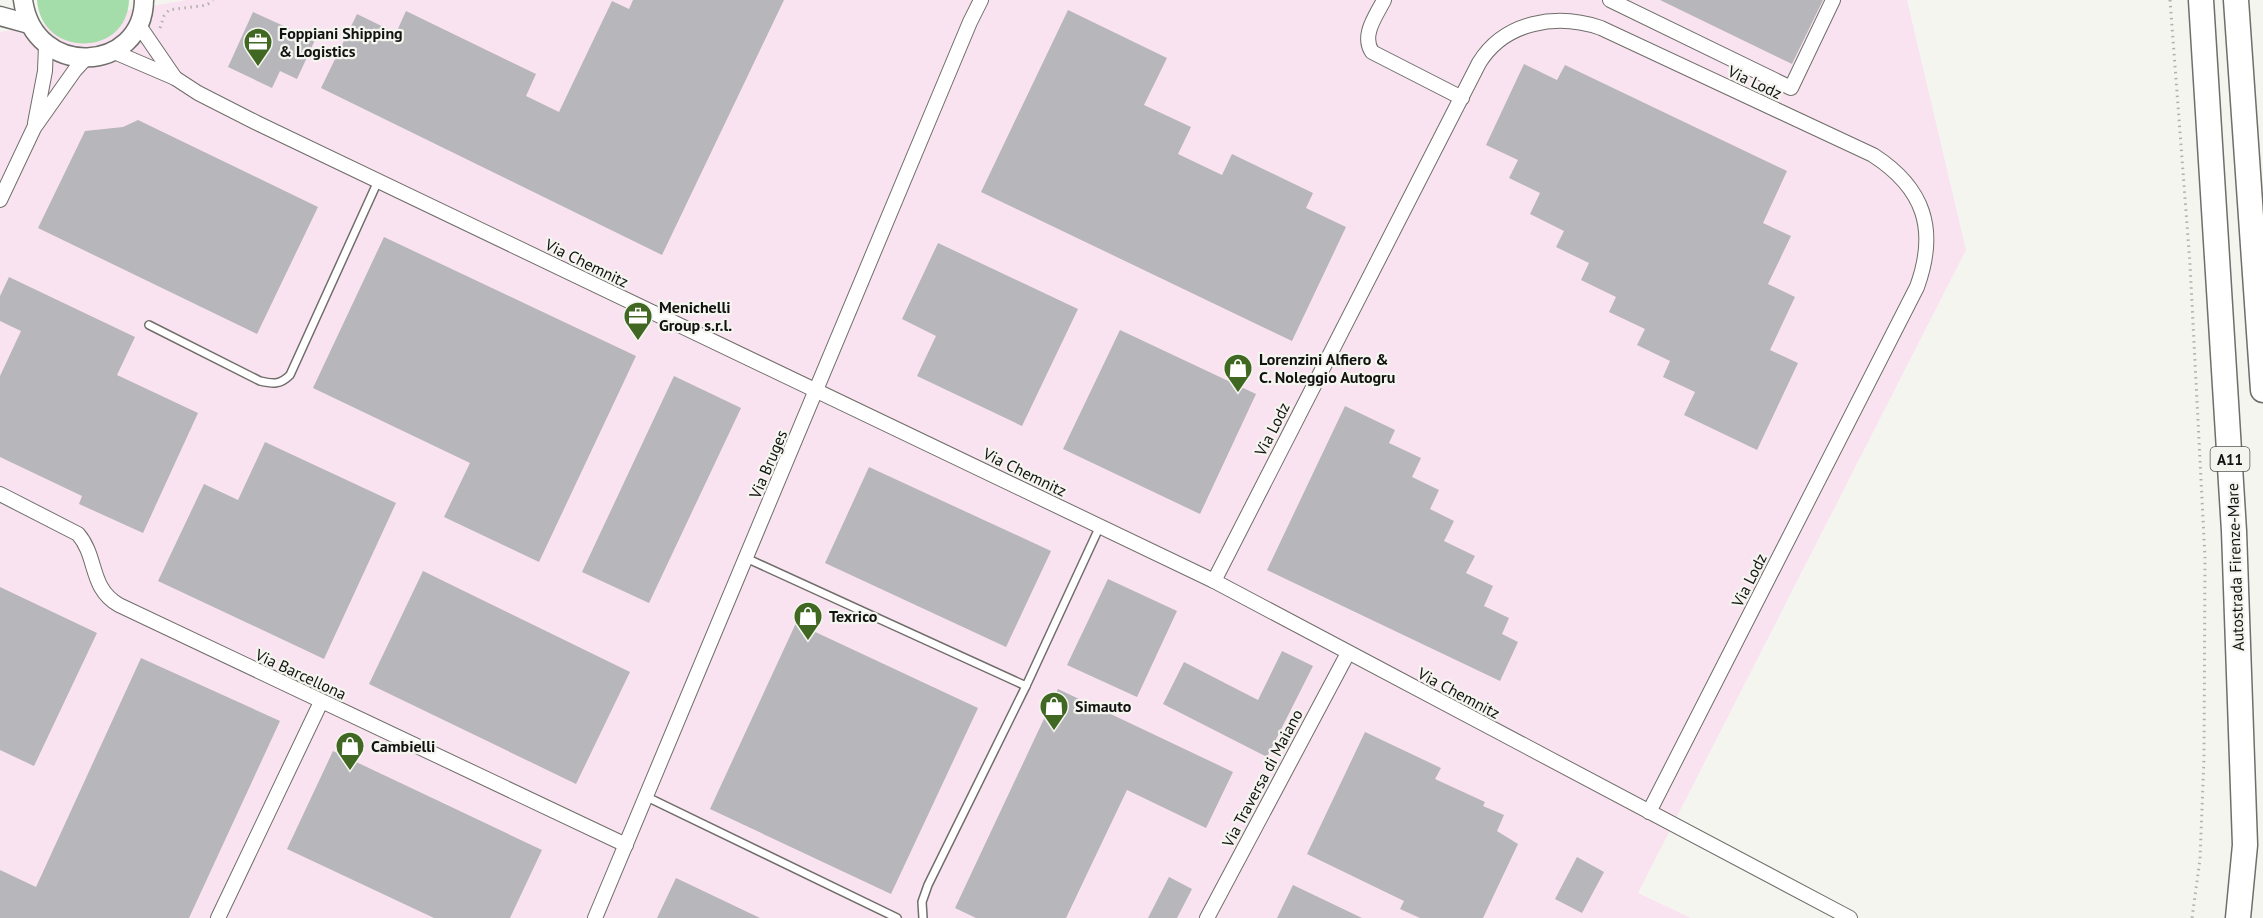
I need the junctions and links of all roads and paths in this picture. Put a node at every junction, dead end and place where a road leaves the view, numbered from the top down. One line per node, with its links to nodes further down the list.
1 (23, 0): 14 (main road)
2 (213, 0): 16 (path)
3 (974, 0): 13 (street, Via Bruges)
4 (981, 0): 13 (street, Via Bruges)
5 (1384, 0): 21 (street)
6 (1610, 0): 7 (street)
7 (1833, 0)
8 (2170, 0): 44 (path)
9 (2201, 0): 45 (highway, Autostrada Firenze-Mare / A11)
10 (2236, 0): 27 (highway)
11 (146, 2): 15 (main road)
12 (0, 16): 14 (main road)
13 (970, 22): 26 (street, Via Bruges)
14 (29, 24): 17 (main road)
15 (138, 24): 18 (main road); 20 (street, Via Chemnitz)
16 (158, 35)
17 (46, 45): 19 (main road); 22 (street)
18 (112, 51): 19 (main road); 20 (street, Via Chemnitz)
19 (86, 58): 22 (street)
20 (175, 78): 23 (street, Via Chemnitz)
21 (1462, 98): 31 (street, Via Lodz); 36 (street, Via Lodz)
22 (34, 128): 24 (street)
23 (378, 181): 25 (lane); 26 (street, Via Chemnitz)
24 (0, 200)
25 (149, 325)
26 (817, 390): 29 (street, Via Chemnitz); 30 (street, Via Bruges)
27 (2263, 390)
28 (0, 494): 34 (street, Via Barcellona)
29 (1100, 526): 31 (street, Via Chemnitz); 33 (lane)
30 (746, 558): 33 (lane); 35 (street, Via Bruges)
31 (1214, 581): 32 (street, Via Chemnitz)
32 (1348, 653): 36 (street, Via Chemnitz); 42 (street, Via Traversa di Maiano)
33 (1026, 686): 41 (lane)
34 (321, 702): 37 (street, Via Barcellona); 38 (street)
35 (647, 796): 37 (street, Via Bruges); 40 (lane)
36 (1649, 812): 43 (street, Via Chemnitz)
37 (626, 845): 39 (street, Via Bruges)
38 (218, 918)
39 (595, 918)
40 (897, 918)
41 (923, 918)
42 (1206, 918)
43 (1851, 918)
44 (2192, 918)
45 (2238, 918)

